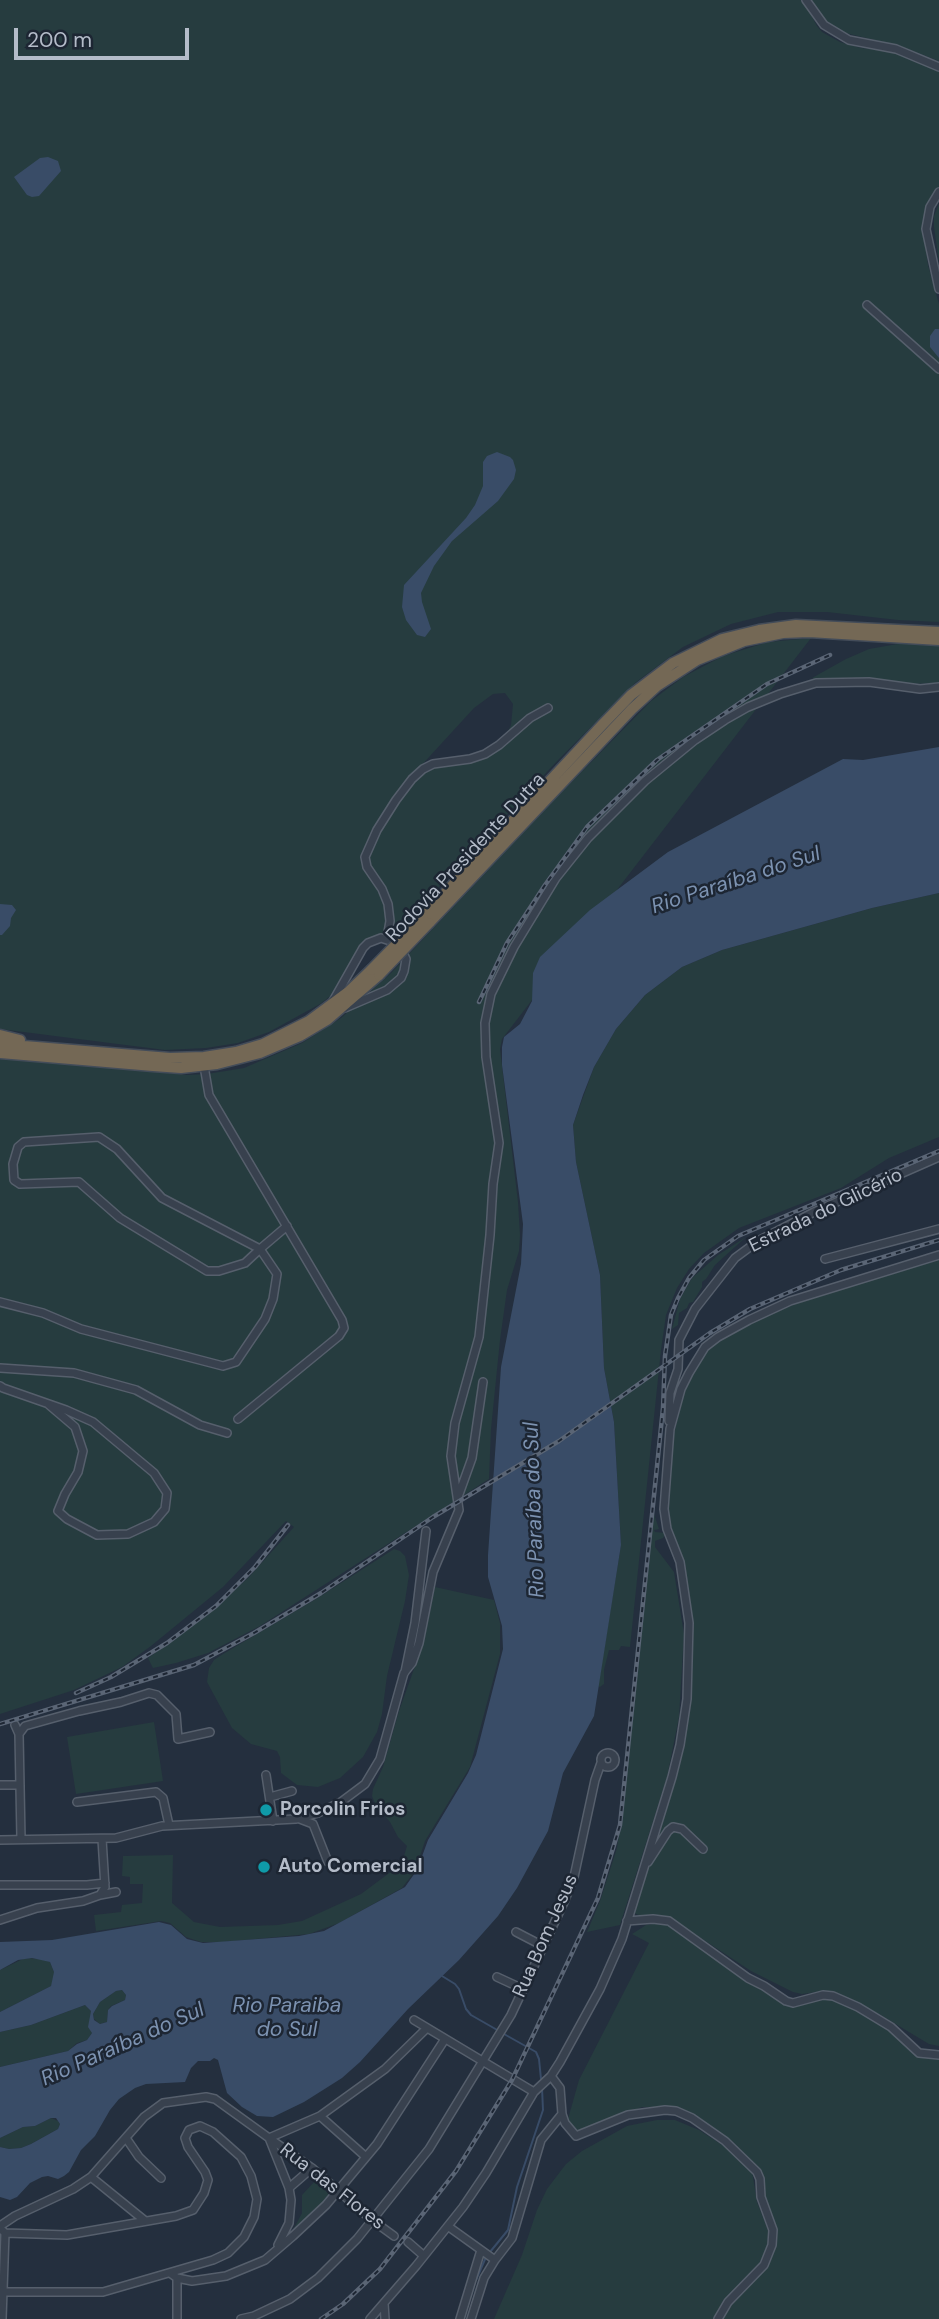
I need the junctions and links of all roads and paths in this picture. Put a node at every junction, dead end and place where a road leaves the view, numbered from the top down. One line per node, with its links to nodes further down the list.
1 (806, 0): 2 (street)
2 (939, 67)
3 (939, 192): 4 (street)
4 (939, 289)
5 (867, 305): 6 (street)
6 (939, 369)
7 (939, 632): 11 (highway, Rodovia Presidente Dutra)
8 (939, 640): 11 (highway, Rodovia Presidente Dutra)
9 (939, 687): 33 (street)
10 (548, 708): 12 (street)
11 (426, 920): 13 (highway, Rodovia Presidente Dutra, bridge)
12 (387, 938): 13 (street); 13 (street)
13 (334, 1009): 16 (highway, Rodovia Presidente Dutra); 18 (highway, Rodovia Presidente Dutra)
14 (0, 1035): 16 (highway)
15 (0, 1044): 16 (highway, Rodovia Presidente Dutra)
16 (46, 1047)
17 (0, 1053): 18 (highway, Rodovia Presidente Dutra)
18 (204, 1066): 20 (street)
19 (939, 1157): 31 (street, Estrada do Glicério)
20 (287, 1226): 22 (street); 30 (street)
21 (939, 1229): 24 (street)
22 (260, 1249): 22 (street); 25 (street)
23 (939, 1255): 31 (street)
24 (825, 1259)
25 (0, 1302)
26 (0, 1368): 32 (street)
27 (483, 1382): 33 (street)
28 (0, 1385): 29 (street)
29 (48, 1404): 29 (street)
30 (238, 1419)
31 (670, 1429): 54 (street)
32 (227, 1433)
33 (458, 1497): 35 (street)
34 (425, 1531): 35 (street)
35 (404, 1673): 46 (street)
36 (15, 1725): 38 (street)
37 (210, 1732): 38 (street)
38 (19, 1734): 42 (street)
39 (601, 1763): 62 (street, Rua Bom Jesus)
40 (266, 1775): 44 (street)
41 (0, 1785): 42 (street)
42 (20, 1785): 49 (street)
43 (292, 1791): 44 (street)
44 (270, 1797): 47 (street)
45 (77, 1802): 48 (street)
46 (292, 1819): 47 (street); 53 (street)
47 (273, 1821): 48 (street)
48 (169, 1825): 50 (street)
49 (21, 1839): 50 (street); 51 (street)
50 (102, 1839): 56 (street)
51 (0, 1840)
52 (703, 1849): 54 (street)
53 (328, 1862)
54 (645, 1865): 60 (street)
55 (0, 1885): 56 (street)
56 (105, 1885): 58 (street)
57 (116, 1892): 58 (street)
58 (100, 1895): 59 (street)
59 (0, 1920)
60 (626, 1921): 68 (street); 70 (street)
61 (516, 1932): 62 (street)
62 (543, 1946): 64 (street, Rua Bom Jesus)
63 (497, 1977): 64 (street)
64 (523, 1989): 69 (street, Rua Bom Jesus)
65 (414, 2020): 66 (street)
66 (427, 2028): 67 (street); 73 (street)
67 (445, 2039): 69 (street); 76 (street)
68 (939, 2055)
69 (482, 2062): 71 (street); 84 (street, Rua Bom Jesus)
70 (550, 2077): 71 (street); 72 (street)
71 (534, 2091): 85 (street)
72 (562, 2114): 91 (street); 107 (street)
73 (320, 2116): 75 (street); 76 (street)
74 (126, 2138): 75 (street, Rua das Flores); 78 (street, Rua das Flores); 79 (street)
75 (269, 2138): 77 (street, Rua das Flores); 80 (street)
76 (366, 2157): 81 (street)
77 (312, 2168): 80 (street); 81 (street, Rua das Flores)
78 (91, 2177): 82 (street, Rua das Flores); 83 (street)
79 (161, 2178)
80 (289, 2188): 90 (street)
81 (339, 2191): 84 (street, Rua das Flores); 90 (street)
82 (8, 2220): 86 (street, Rua das Flores); 87 (street)
83 (144, 2220): 87 (street); 94 (street)
84 (372, 2220): 88 (street, Rua das Flores); 102 (street, Rua Bom Jesus)
85 (449, 2227): 91 (street); 92 (street)
86 (2, 2229): 87 (street); 93 (street)
87 (14, 2232)
88 (394, 2236)
89 (408, 2242): 92 (street)
90 (272, 2254): 97 (street)
91 (488, 2255): 105 (street); 106 (street)
92 (424, 2256): 99 (street)
93 (2, 2259): 98 (street)
94 (198, 2264): 95 (street); 97 (street)
95 (170, 2273): 96 (street); 98 (street)
96 (177, 2278): 97 (street); 101 (street)
97 (198, 2281)
98 (3, 2292): 100 (street)
99 (384, 2303): 103 (street); 104 (street)
100 (2, 2319)
101 (177, 2319)
102 (242, 2319)
103 (370, 2319)
104 (385, 2319)
105 (460, 2319)
106 (471, 2319)
107 (718, 2319)

